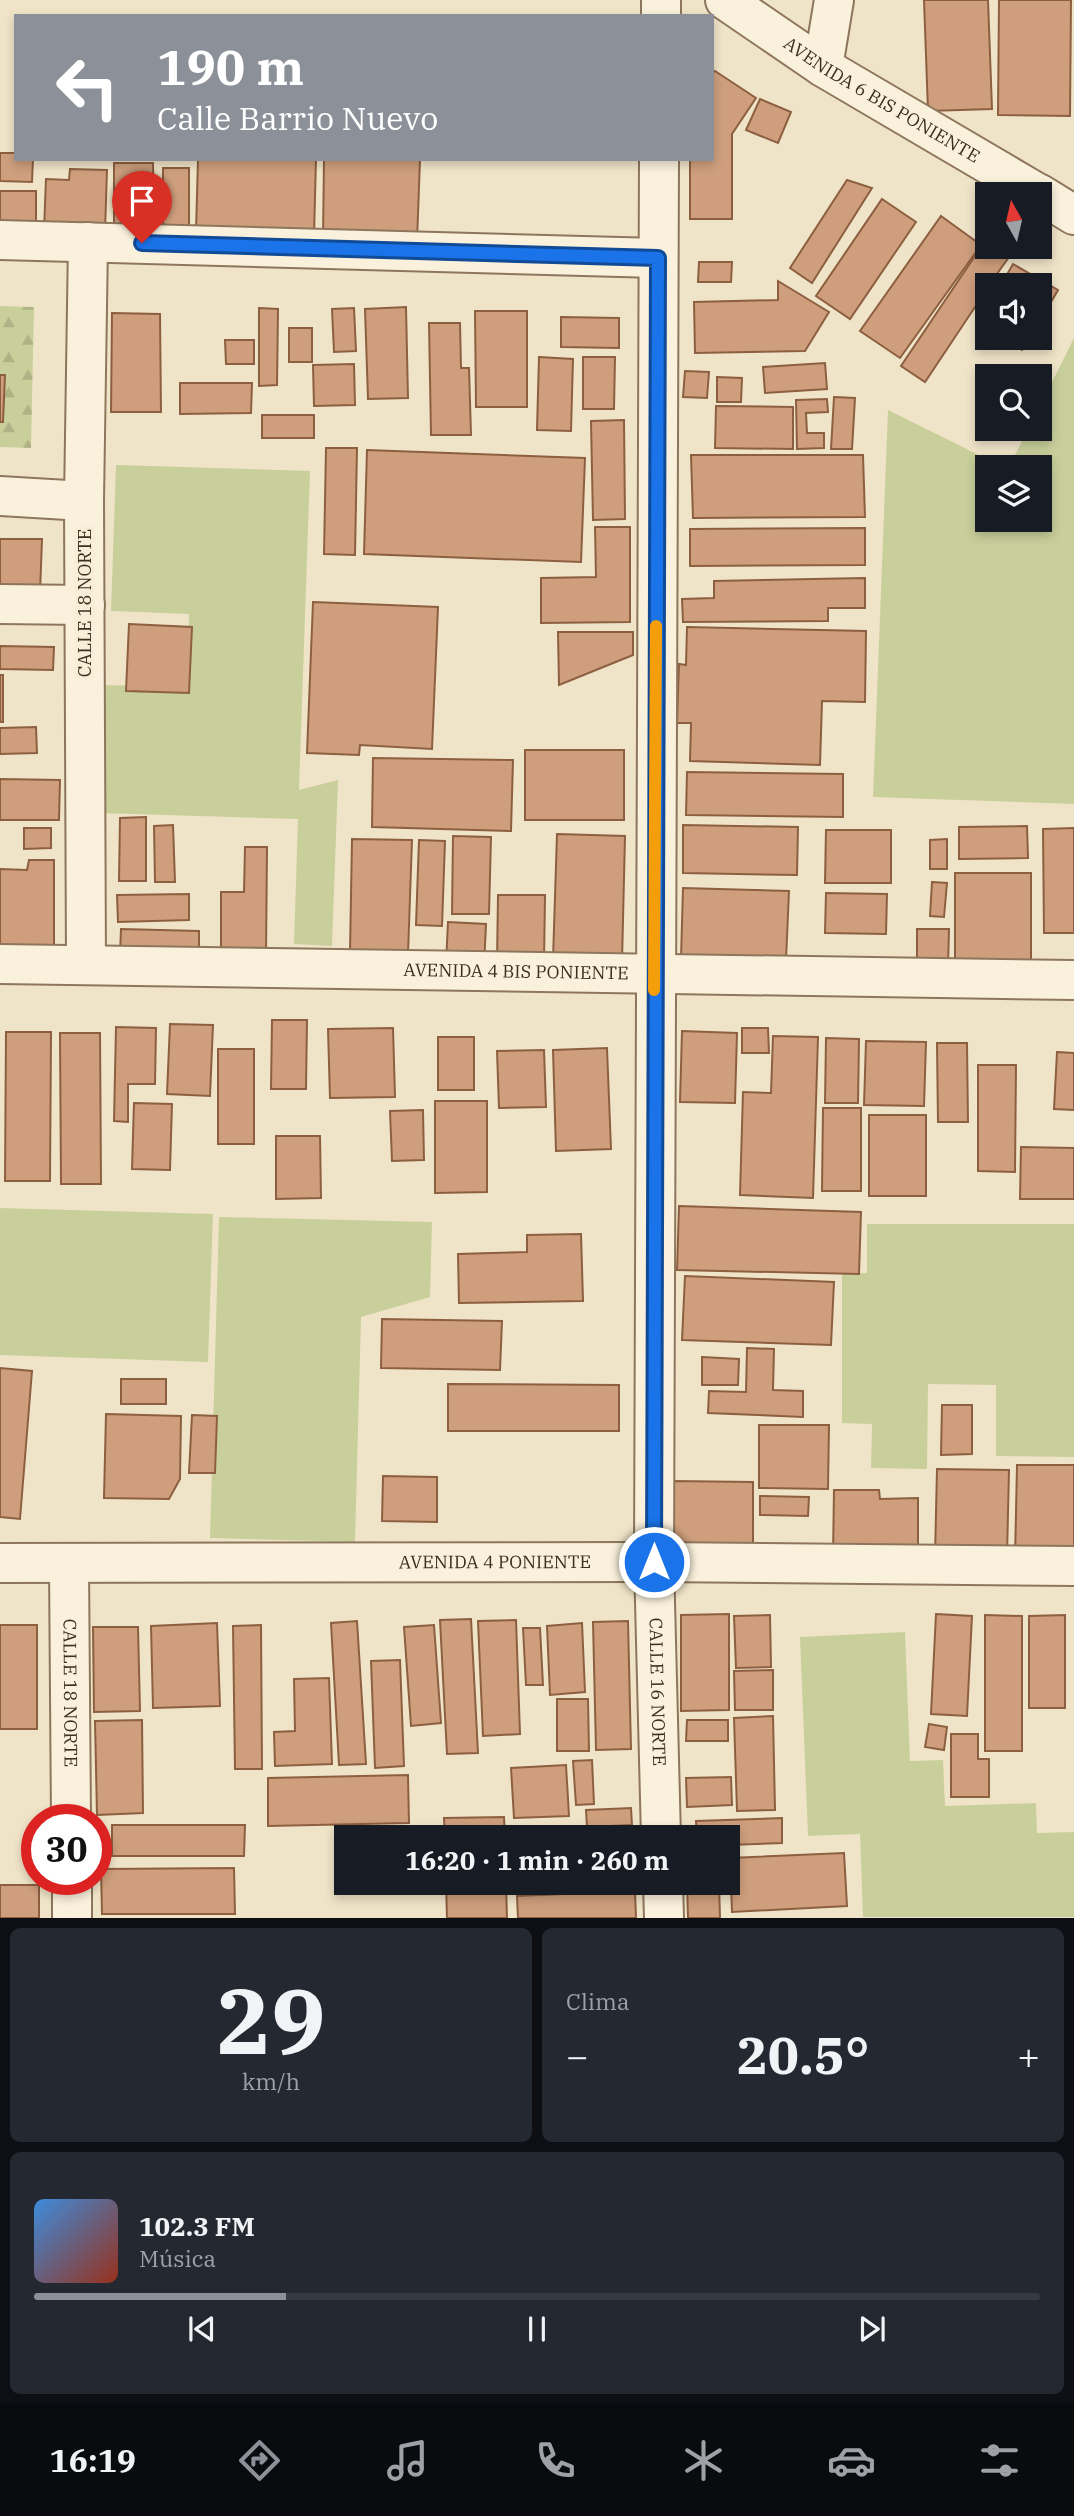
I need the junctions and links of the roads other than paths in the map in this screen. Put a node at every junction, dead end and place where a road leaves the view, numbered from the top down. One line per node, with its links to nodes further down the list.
1 (725, 0): 3 (street, AVENIDA 6 BIS PONIENTE)
2 (834, 0): 3 (street)
3 (823, 67): 5 (street, AVENIDA 6 BIS PONIENTE)
4 (659, 161): 10 (street, CALLE 16 NORTE)
5 (1019, 182)
6 (1052, 202): 7 (street, AVENIDA 6 BIS PONIENTE)
7 (1074, 215)
8 (0, 240): 9 (street)
9 (88, 242): 10 (street); 12 (street, CALLE 18 NORTE)
10 (658, 258): 17 (street, CALLE 16 NORTE)
11 (0, 496): 12 (street)
12 (84, 501): 14 (street, CALLE 18 NORTE)
13 (0, 604): 14 (street)
14 (85, 605): 16 (street, CALLE 18 NORTE)
15 (0, 964): 16 (street, AVENIDA 4 BIS PONIENTE)
16 (86, 964): 17 (street, AVENIDA 4 BIS PONIENTE)
17 (654, 975): 18 (street, AVENIDA 4 BIS PONIENTE); 19 (street, CALLE 16 NORTE)
18 (1074, 980)
19 (654, 1562): 21 (street, AVENIDA 4 PONIENTE); 22 (street, AVENIDA 4 PONIENTE); 24 (street, CALLE 16 NORTE)
20 (0, 1563): 21 (street, AVENIDA 4 PONIENTE)
21 (69, 1565): 23 (street, CALLE 18 NORTE)
22 (1074, 1566)
23 (71, 1804)
24 (662, 1825)
25 (72, 1895): 27 (street)
26 (663, 1895): 28 (street)
27 (72, 1917)
28 (664, 1917)

